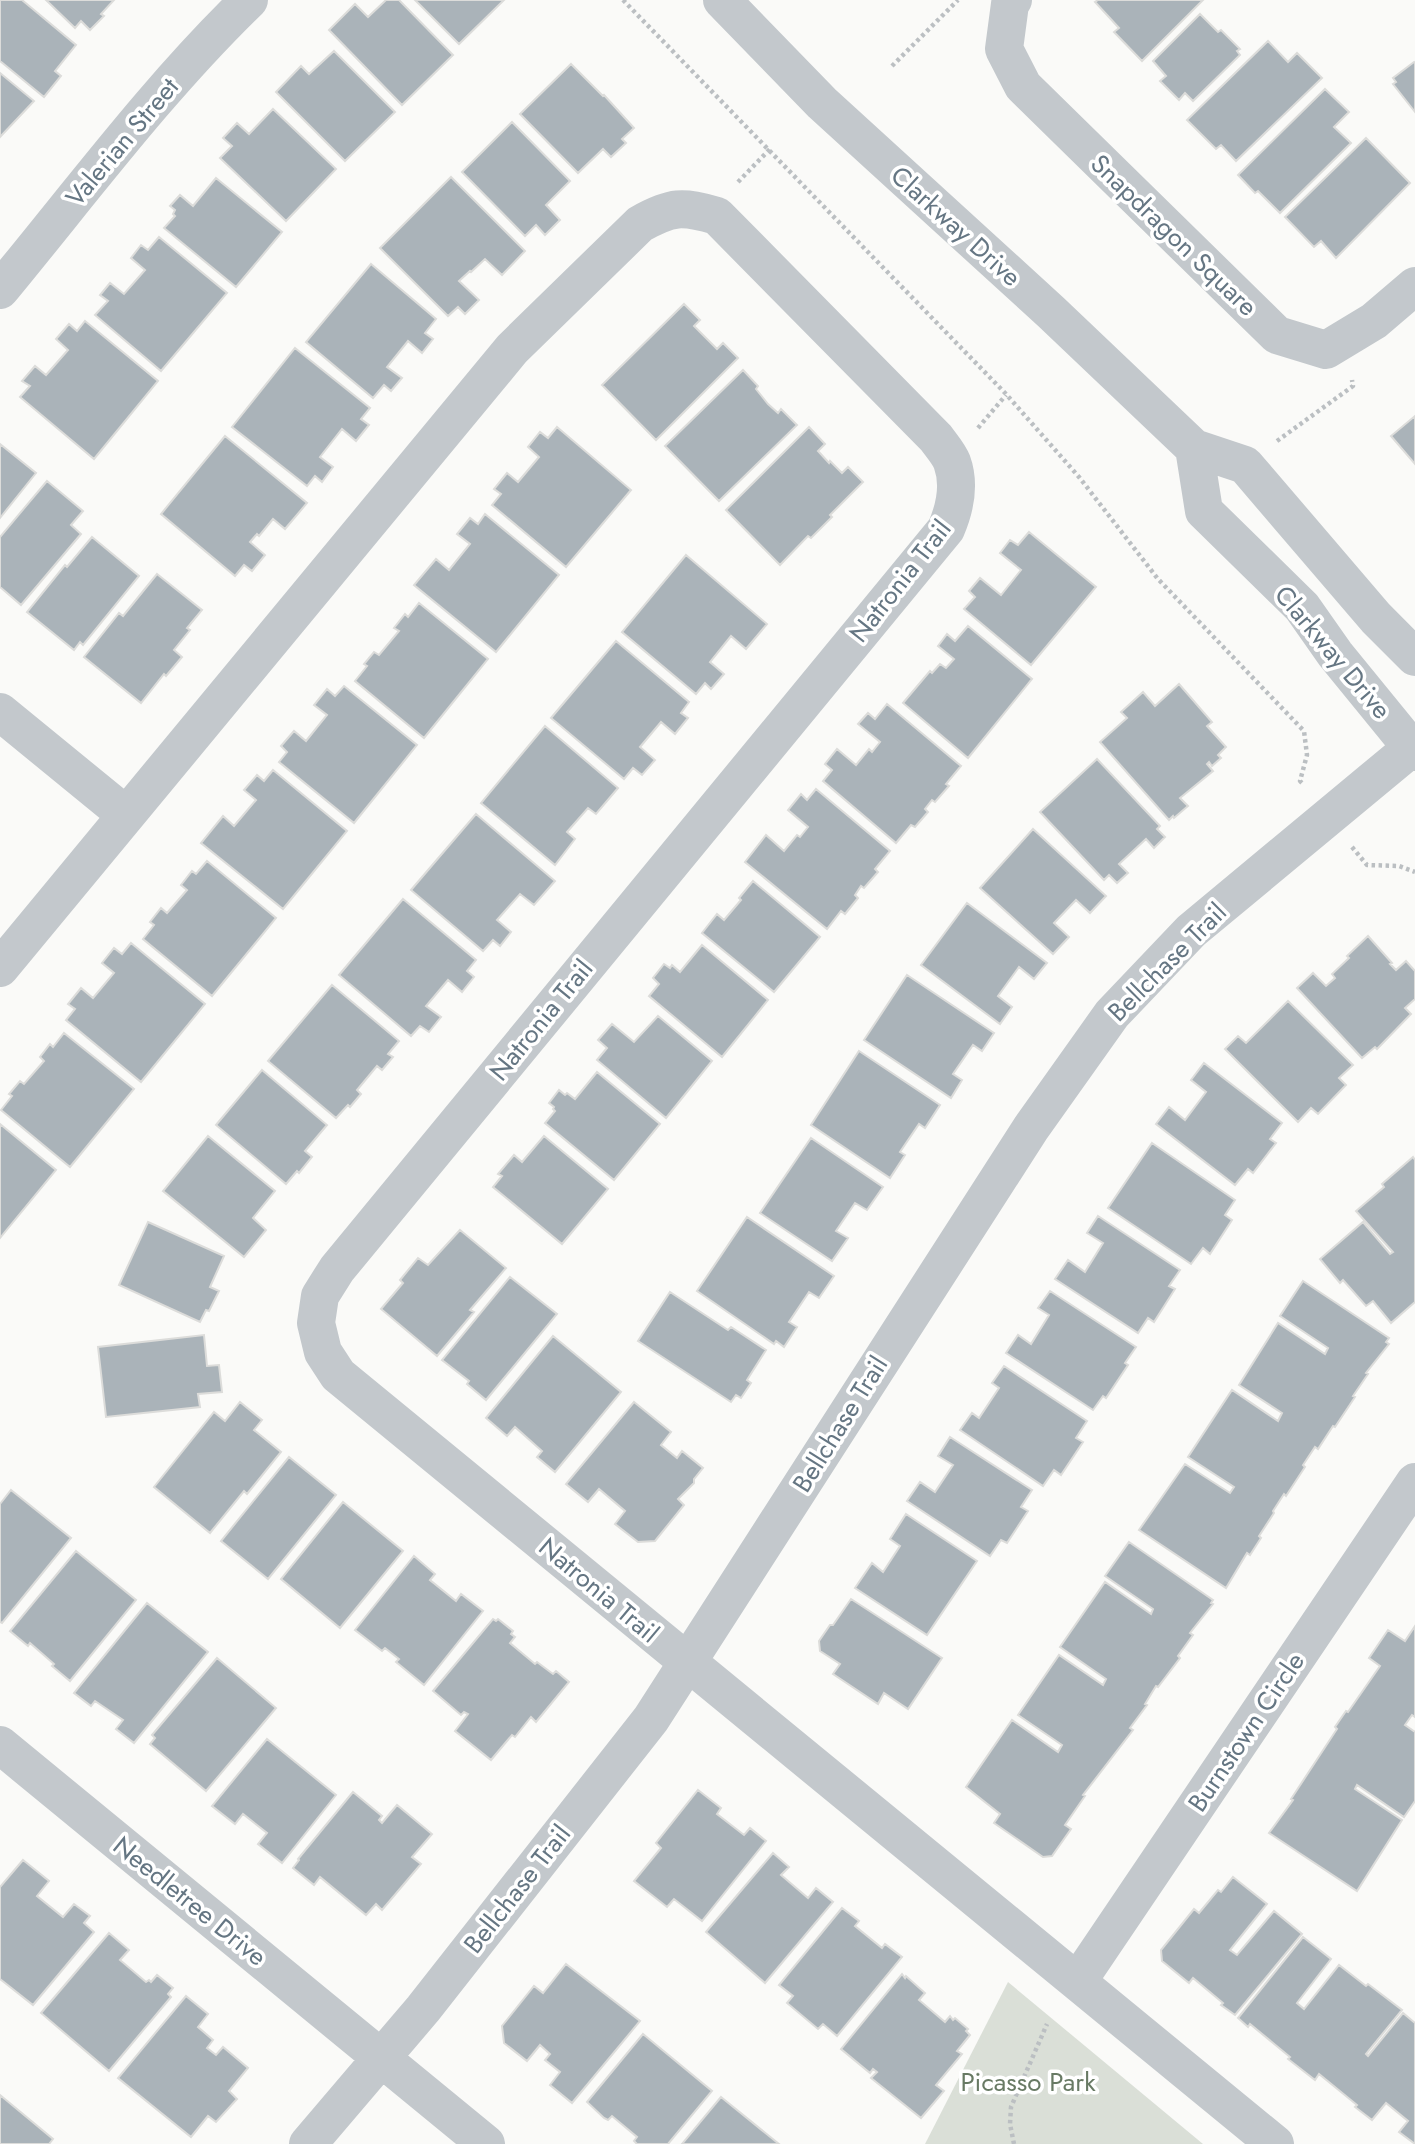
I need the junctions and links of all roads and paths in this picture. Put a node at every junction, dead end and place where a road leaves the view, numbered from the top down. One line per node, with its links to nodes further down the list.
1 (249, 0): 10 (street, Valerian Street)
2 (623, 0): 7 (path)
3 (722, 0): 14 (street, Clarkway Drive)
4 (958, 0): 6 (path)
5 (1013, 0): 11 (street, Snapdragon Square)
6 (892, 66)
7 (770, 149): 8 (path); 12 (path)
8 (730, 190)
9 (1415, 286): 11 (street, Snapdragon Square)
10 (0, 290)
11 (1348, 337): 15 (path)
12 (1006, 394): 13 (path); 19 (path)
13 (973, 434)
14 (1194, 448): 15 (street, Clarkway Drive); 18 (street, Clarkway Drive)
15 (1245, 465): 16 (street, Clarkway Drive)
16 (1415, 657)
17 (0, 712): 20 (street)
18 (1414, 748): 25 (street, Bellchase Trail)
19 (1300, 781)
20 (126, 815): 23 (street, Natronia Trail); 25 (street, Natronia Trail)
21 (1367, 865): 22 (path)
22 (1415, 872)
23 (0, 968)
24 (1415, 1482): 27 (street, Burnstown Circle)
25 (688, 1663): 27 (street); 29 (street, Bellchase Trail)
26 (0, 1745): 29 (street, Needletree Drive)
27 (1077, 1981): 33 (street)
28 (1047, 2024): 32 (path)
29 (380, 2057): 30 (street, Bellchase Trail); 31 (street, Needletree Drive)
30 (308, 2144)
31 (486, 2144)
32 (1014, 2144)
33 (1275, 2144)

